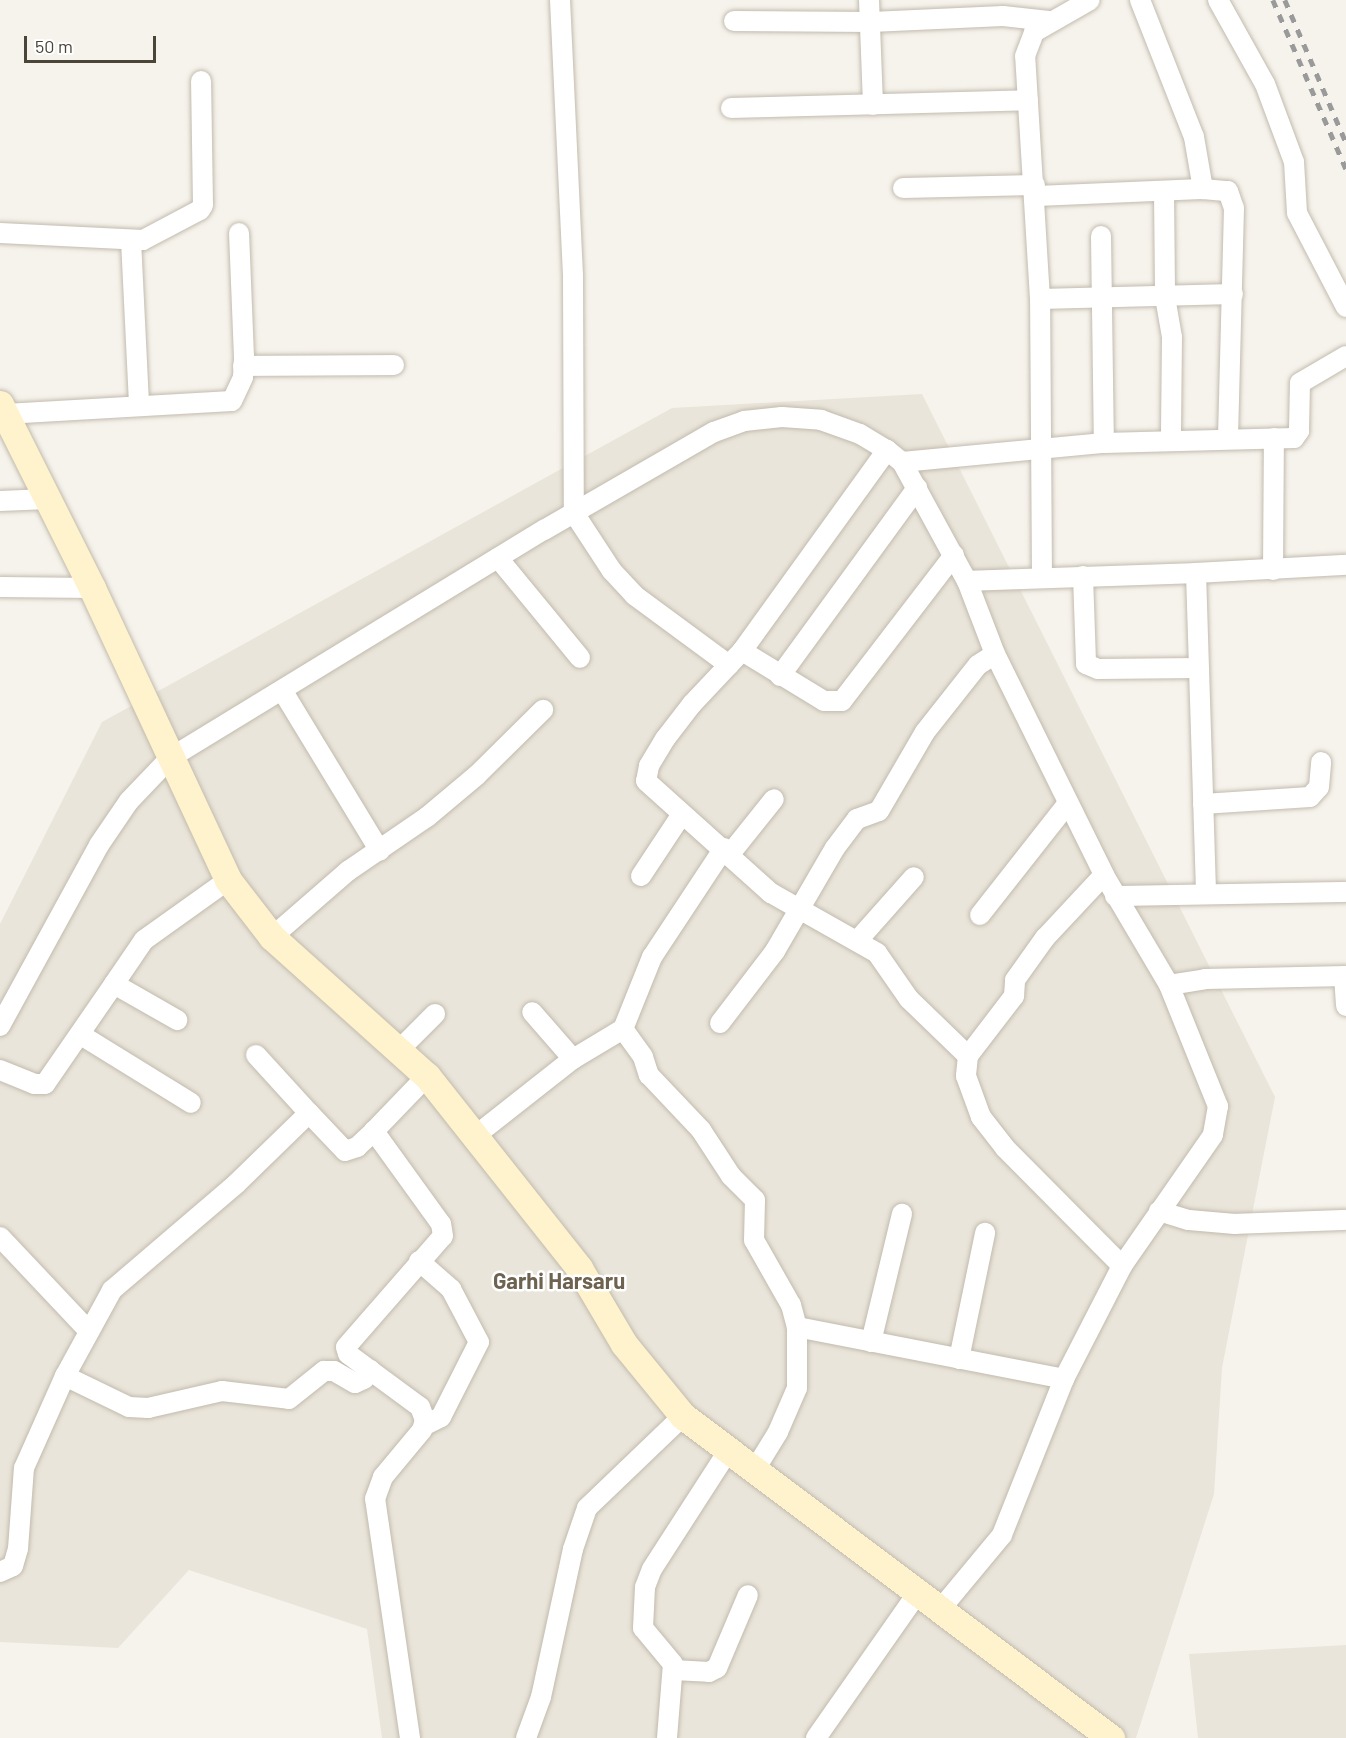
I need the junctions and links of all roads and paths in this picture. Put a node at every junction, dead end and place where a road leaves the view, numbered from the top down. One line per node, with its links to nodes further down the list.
1 (560, 0): 41 (street)
2 (869, 0): 9 (street)
3 (1090, 0): 8 (street)
4 (1140, 0): 15 (street)
5 (1218, 0): 26 (street)
6 (971, 9): 8 (street); 9 (street)
7 (734, 21): 9 (street)
8 (1049, 21): 11 (street)
9 (871, 22): 12 (street)
10 (201, 81): 21 (street)
11 (1028, 99): 12 (street); 16 (street)
12 (873, 105): 13 (street)
13 (731, 108)
14 (903, 188): 16 (street)
15 (1203, 189): 17 (street); 22 (street)
16 (1035, 191): 17 (street); 25 (street)
17 (1164, 193): 23 (street)
18 (0, 233): 21 (street)
19 (239, 233): 29 (street)
20 (1101, 236): 24 (street)
21 (131, 240): 30 (street)
22 (1233, 294): 23 (street); 32 (street)
23 (1165, 297): 24 (street); 34 (street)
24 (1102, 298): 25 (street); 35 (street)
25 (1040, 299): 36 (street)
26 (1346, 307)
27 (1346, 356): 33 (street)
28 (394, 365): 29 (street)
29 (243, 366): 30 (street)
30 (139, 405): 31 (street)
31 (2, 409): 39 (street)
32 (1228, 438): 33 (street); 34 (street)
33 (1274, 438): 45 (street)
34 (1171, 441): 35 (street)
35 (1104, 444): 36 (street)
36 (1042, 451): 37 (street); 48 (street)
37 (894, 456): 38 (street); 41 (street); 54 (street)
38 (917, 488): 42 (street); 56 (street)
39 (48, 499): 40 (street); 51 (street)
40 (0, 501)
41 (574, 513): 43 (street); 54 (street)
42 (954, 555): 49 (street); 56 (street)
43 (498, 558): 53 (street); 57 (street)
44 (1346, 565): 45 (street)
45 (1273, 570): 46 (street)
46 (1196, 573): 47 (street); 55 (street)
47 (1083, 576): 48 (street); 55 (street)
48 (1042, 577): 49 (street)
49 (967, 581): 52 (street)
50 (0, 587): 51 (street)
51 (92, 588): 59 (street)
52 (995, 654): 62 (street); 74 (street)
53 (580, 658)
54 (735, 658): 56 (street); 64 (street)
55 (1198, 668): 63 (street)
56 (780, 676)
57 (282, 690): 59 (street); 65 (street)
58 (543, 710): 65 (street)
59 (170, 758): 70 (street); 86 (street)
60 (1321, 762): 63 (street)
61 (774, 799): 66 (street)
62 (1068, 803): 67 (street); 75 (street)
63 (1203, 804): 72 (street)
64 (682, 814): 66 (street); 68 (street)
65 (380, 851): 76 (street)
66 (727, 851): 74 (street); 87 (street)
67 (1104, 875): 73 (street); 91 (street)
68 (641, 876)
69 (914, 877): 77 (street)
70 (228, 880): 76 (street); 79 (street)
71 (1346, 892): 72 (street)
72 (1206, 894): 73 (street)
73 (1115, 896): 80 (street)
74 (797, 910): 77 (street); 85 (street)
75 (980, 915)
76 (272, 937): 89 (street)
77 (858, 940): 91 (street)
78 (1345, 976): 80 (street); 81 (street)
79 (114, 984): 84 (street); 88 (street)
80 (1169, 985): 99 (street)
81 (1346, 1006)
82 (532, 1012): 92 (street)
83 (435, 1014): 89 (street)
84 (177, 1020)
85 (720, 1023)
86 (0, 1026)
87 (623, 1029): 92 (street); 106 (street)
88 (81, 1035): 93 (street); 95 (street)
89 (399, 1050): 94 (street)
90 (256, 1055): 96 (street)
91 (968, 1056): 105 (street)
92 (573, 1059): 98 (street)
93 (0, 1070)
94 (427, 1076): 97 (street); 98 (street)
95 (191, 1103)
96 (309, 1113): 97 (street); 107 (street)
97 (374, 1131): 104 (street)
98 (475, 1136): 113 (street)
99 (1159, 1211): 101 (street); 105 (street)
100 (902, 1214): 108 (street)
101 (1346, 1220)
102 (985, 1233): 109 (street)
103 (0, 1237): 107 (street)
104 (419, 1261): 110 (street); 114 (street)
105 (1122, 1266): 112 (street)
106 (797, 1327): 108 (street); 116 (street)
107 (88, 1330): 111 (street)
108 (871, 1342): 109 (street)
109 (959, 1359): 112 (street)
110 (370, 1370): 111 (street); 114 (street)
111 (65, 1376): 117 (street)
112 (1064, 1379): 120 (street)
113 (683, 1416): 115 (street); 123 (street)
114 (424, 1425): 122 (street)
115 (728, 1451): 116 (street); 121 (street)
116 (754, 1471): 119 (street)
117 (0, 1572)
118 (748, 1595): 121 (street)
119 (916, 1595): 120 (street); 125 (street)
120 (939, 1611): 126 (street)
121 (673, 1670): 124 (street)
122 (410, 1738)
123 (526, 1738)
124 (667, 1738)
125 (816, 1738)
126 (1111, 1738)

